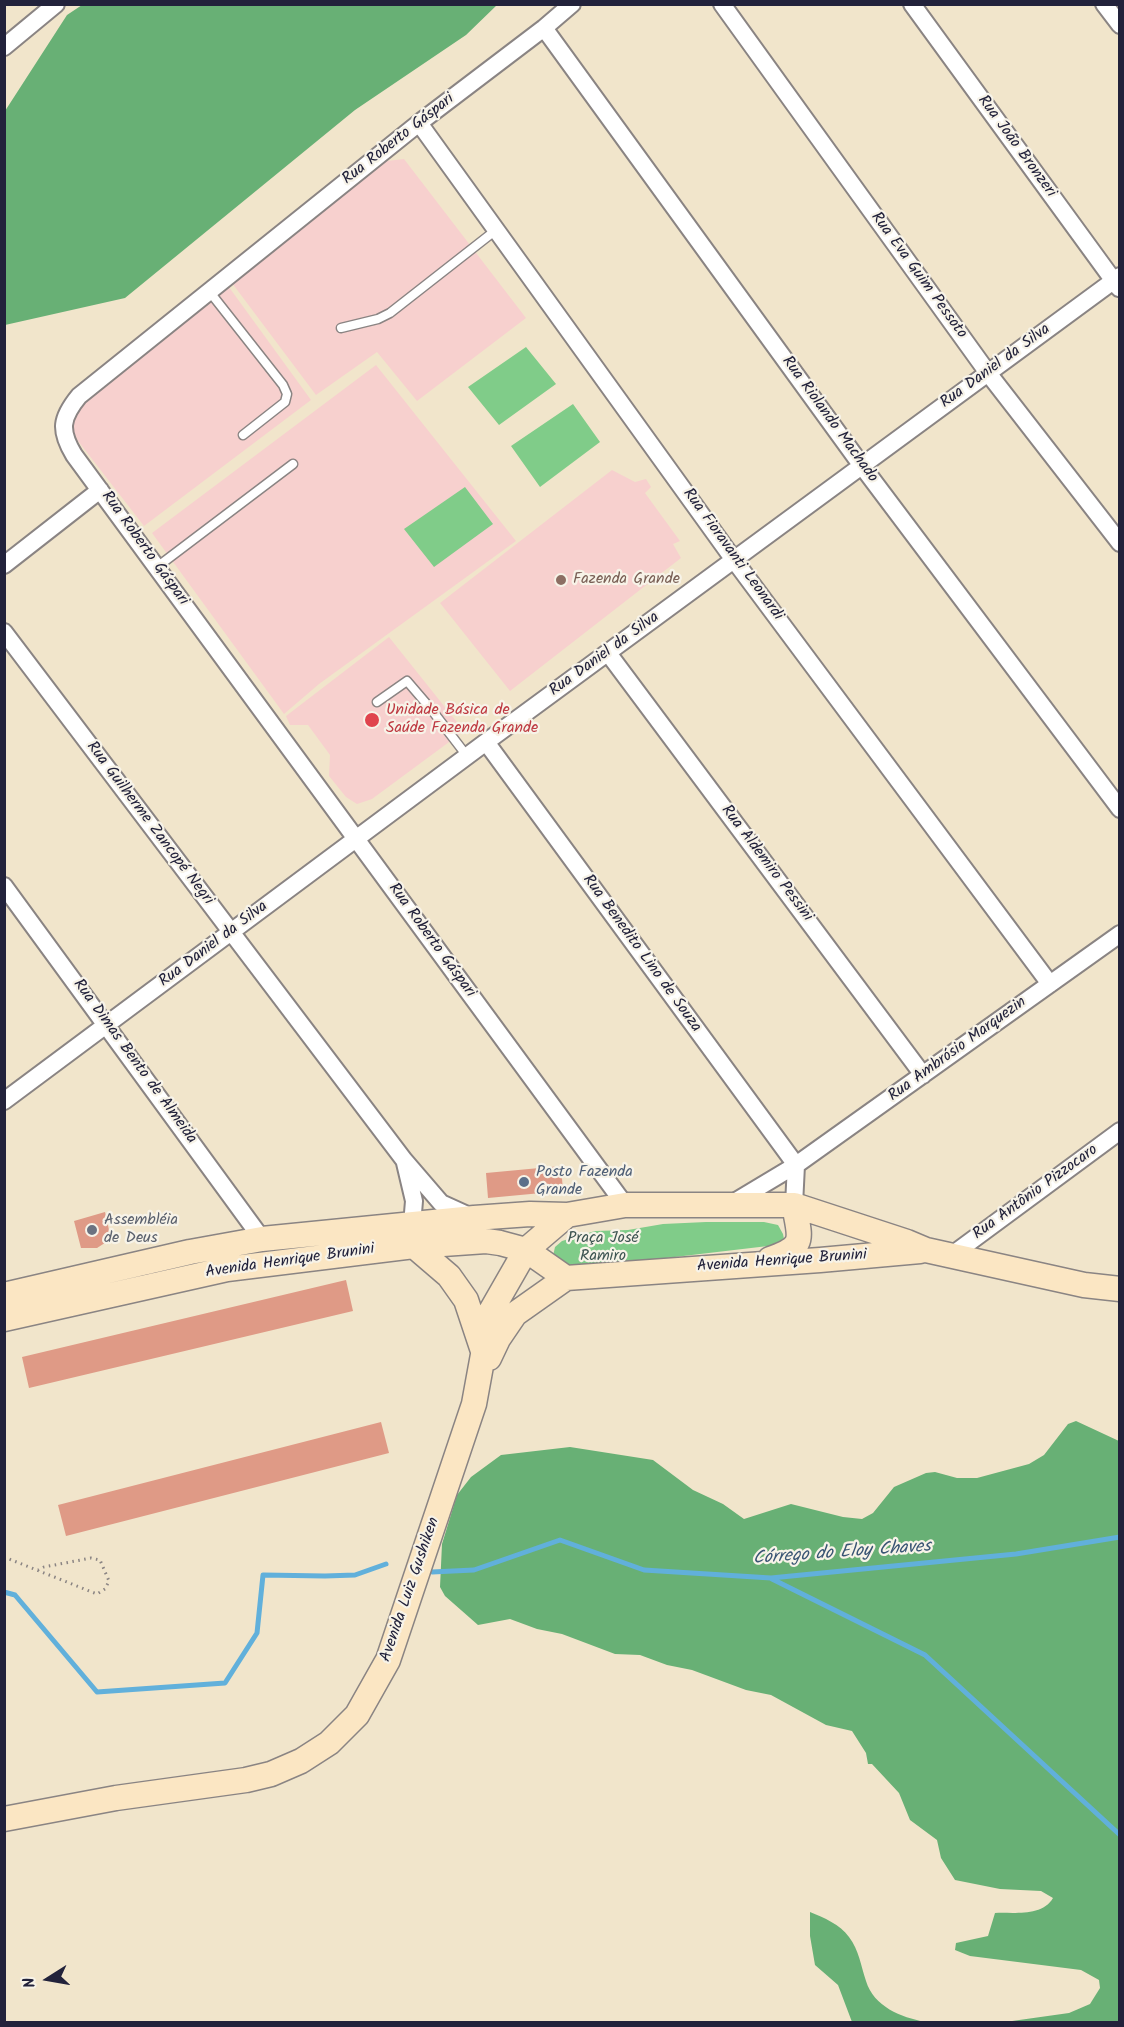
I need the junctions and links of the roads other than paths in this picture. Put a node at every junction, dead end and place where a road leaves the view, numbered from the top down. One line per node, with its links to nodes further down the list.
1 (56, 4): 8 (street)
2 (572, 4): 7 (street, Rua Roberto Gáspari)
3 (722, 4): 14 (street, Rua Eva Guim Pessoto)
4 (912, 4): 11 (street, Rua João Bronzeri)
5 (1104, 4): 6 (street)
6 (1118, 21)
7 (544, 28): 9 (street, Rua Roberto Gáspari); 17 (street, Rua Riolando Machado)
8 (4, 47)
9 (418, 123): 10 (street, Rua Fioravanti Leonardi); 12 (street, Rua Roberto Gáspari)
10 (496, 231): 13 (lane); 20 (street, Rua Fioravanti Leonardi)
11 (1117, 282): 14 (street, Rua Daniel da Silva)
12 (209, 291): 15 (lane); 18 (street, Rua Roberto Gáspari)
13 (341, 328)
14 (988, 373): 17 (street, Rua Daniel da Silva); 19 (street, Rua Eva Guim Pessoto)
15 (243, 435)
16 (293, 464): 22 (lane)
17 (862, 466): 20 (street, Rua Daniel da Silva); 28 (street, Rua Riolando Machado)
18 (100, 490): 21 (street); 22 (street, Rua Roberto Gáspari)
19 (1119, 543)
20 (734, 560): 24 (street, Rua Daniel da Silva); 33 (street, Rua Fioravanti Leonardi)
21 (4, 565)
22 (157, 567): 29 (street, Rua Roberto Gáspari)
23 (4, 632): 31 (street, Rua Guilherme Zancopé Negri)
24 (609, 653): 26 (street, Rua Daniel da Silva); 35 (street, Rua Aldemiro Pessini)
25 (378, 702): 27 (lane)
26 (486, 742): 27 (street, Rua Daniel da Silva); 39 (street, Rua Benedito Lino de Souza)
27 (467, 756): 29 (street, Rua Daniel da Silva)
28 (1119, 809)
29 (356, 839): 31 (street, Rua Daniel da Silva); 41 (street, Rua Roberto Gáspari)
30 (4, 886): 34 (street, Rua Dimas Bento de Almeida)
31 (231, 933): 34 (street, Rua Daniel da Silva); 38 (street, Rua Guilherme Zancopé Negri)
32 (1119, 934): 33 (street, Rua Ambrósio Marquezin)
33 (1050, 984): 35 (street, Rua Ambrósio Marquezin)
34 (107, 1025): 36 (street, Rua Daniel da Silva); 46 (street, Rua Dimas Bento de Almeida)
35 (923, 1075): 39 (street, Rua Ambrósio Marquezin)
36 (4, 1101)
37 (1119, 1131): 49 (street, Rua Antônio Pizzocaro)
38 (404, 1160): 44 (street, Rua Guilherme Zancopé Negri); 45 (street, Rua Guilherme Zancopé Negri)
39 (796, 1165): 40 (street, Rua Ambrósio Marquezin); 42 (street)
40 (731, 1204): 41 (main road, Avenida Henrique Brunini); 42 (main road, Avenida Henrique Brunini)
41 (625, 1205): 43 (main road, Avenida Henrique Brunini)
42 (794, 1205): 48 (main road, Avenida Henrique Brunini); 50 (main road)
43 (567, 1215): 44 (main road, Avenida Henrique Brunini); 47 (main road)
44 (474, 1218): 45 (main road, Avenida Henrique Brunini)
45 (413, 1235): 46 (main road, Avenida Henrique Brunini); 47 (main road, Avenida Henrique Brunini); 54 (main road, Avenida Henrique Brunini); 55 (main road)
46 (262, 1239): 53 (main road, Avenida Henrique Brunini)
47 (526, 1250): 51 (main road); 55 (main road, Avenida Luiz Gushiken)
48 (926, 1250): 49 (main road, Avenida Henrique Brunini); 50 (main road, Avenida Henrique Brunini)
49 (951, 1256): 52 (main road, Avenida Henrique Brunini)
50 (756, 1264): 51 (main road, Avenida Henrique Brunini)
51 (566, 1278): 56 (main road, Avenida Luiz Gushiken)
52 (1119, 1289)
53 (4, 1295)
54 (4, 1319)
55 (484, 1352): 56 (main road, Avenida Luiz Gushiken)
56 (480, 1377): 57 (main road, Avenida Luiz Gushiken)
57 (4, 1819)

